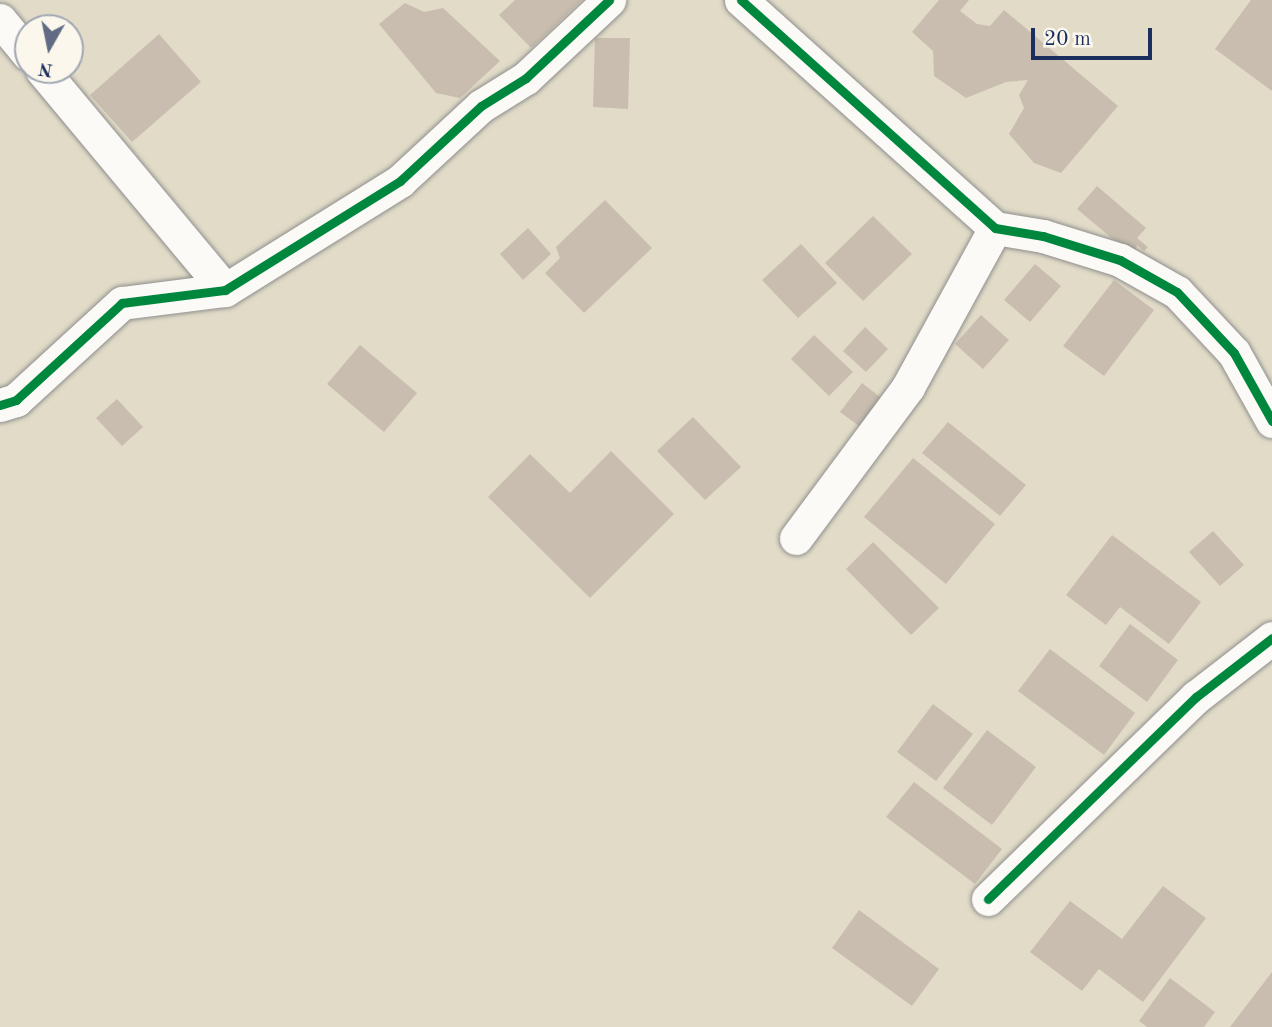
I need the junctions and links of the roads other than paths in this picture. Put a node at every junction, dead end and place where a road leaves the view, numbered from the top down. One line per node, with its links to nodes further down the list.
1 (609, 0): 7 (street)
2 (741, 0): 6 (street)
3 (0, 20): 4 (street)
4 (14, 37)
5 (54, 84): 7 (street)
6 (995, 228): 9 (street); 10 (street)
7 (225, 290): 8 (street)
8 (0, 405)
9 (1272, 421)
10 (796, 538)
11 (1272, 638): 12 (street)
12 (988, 898)

